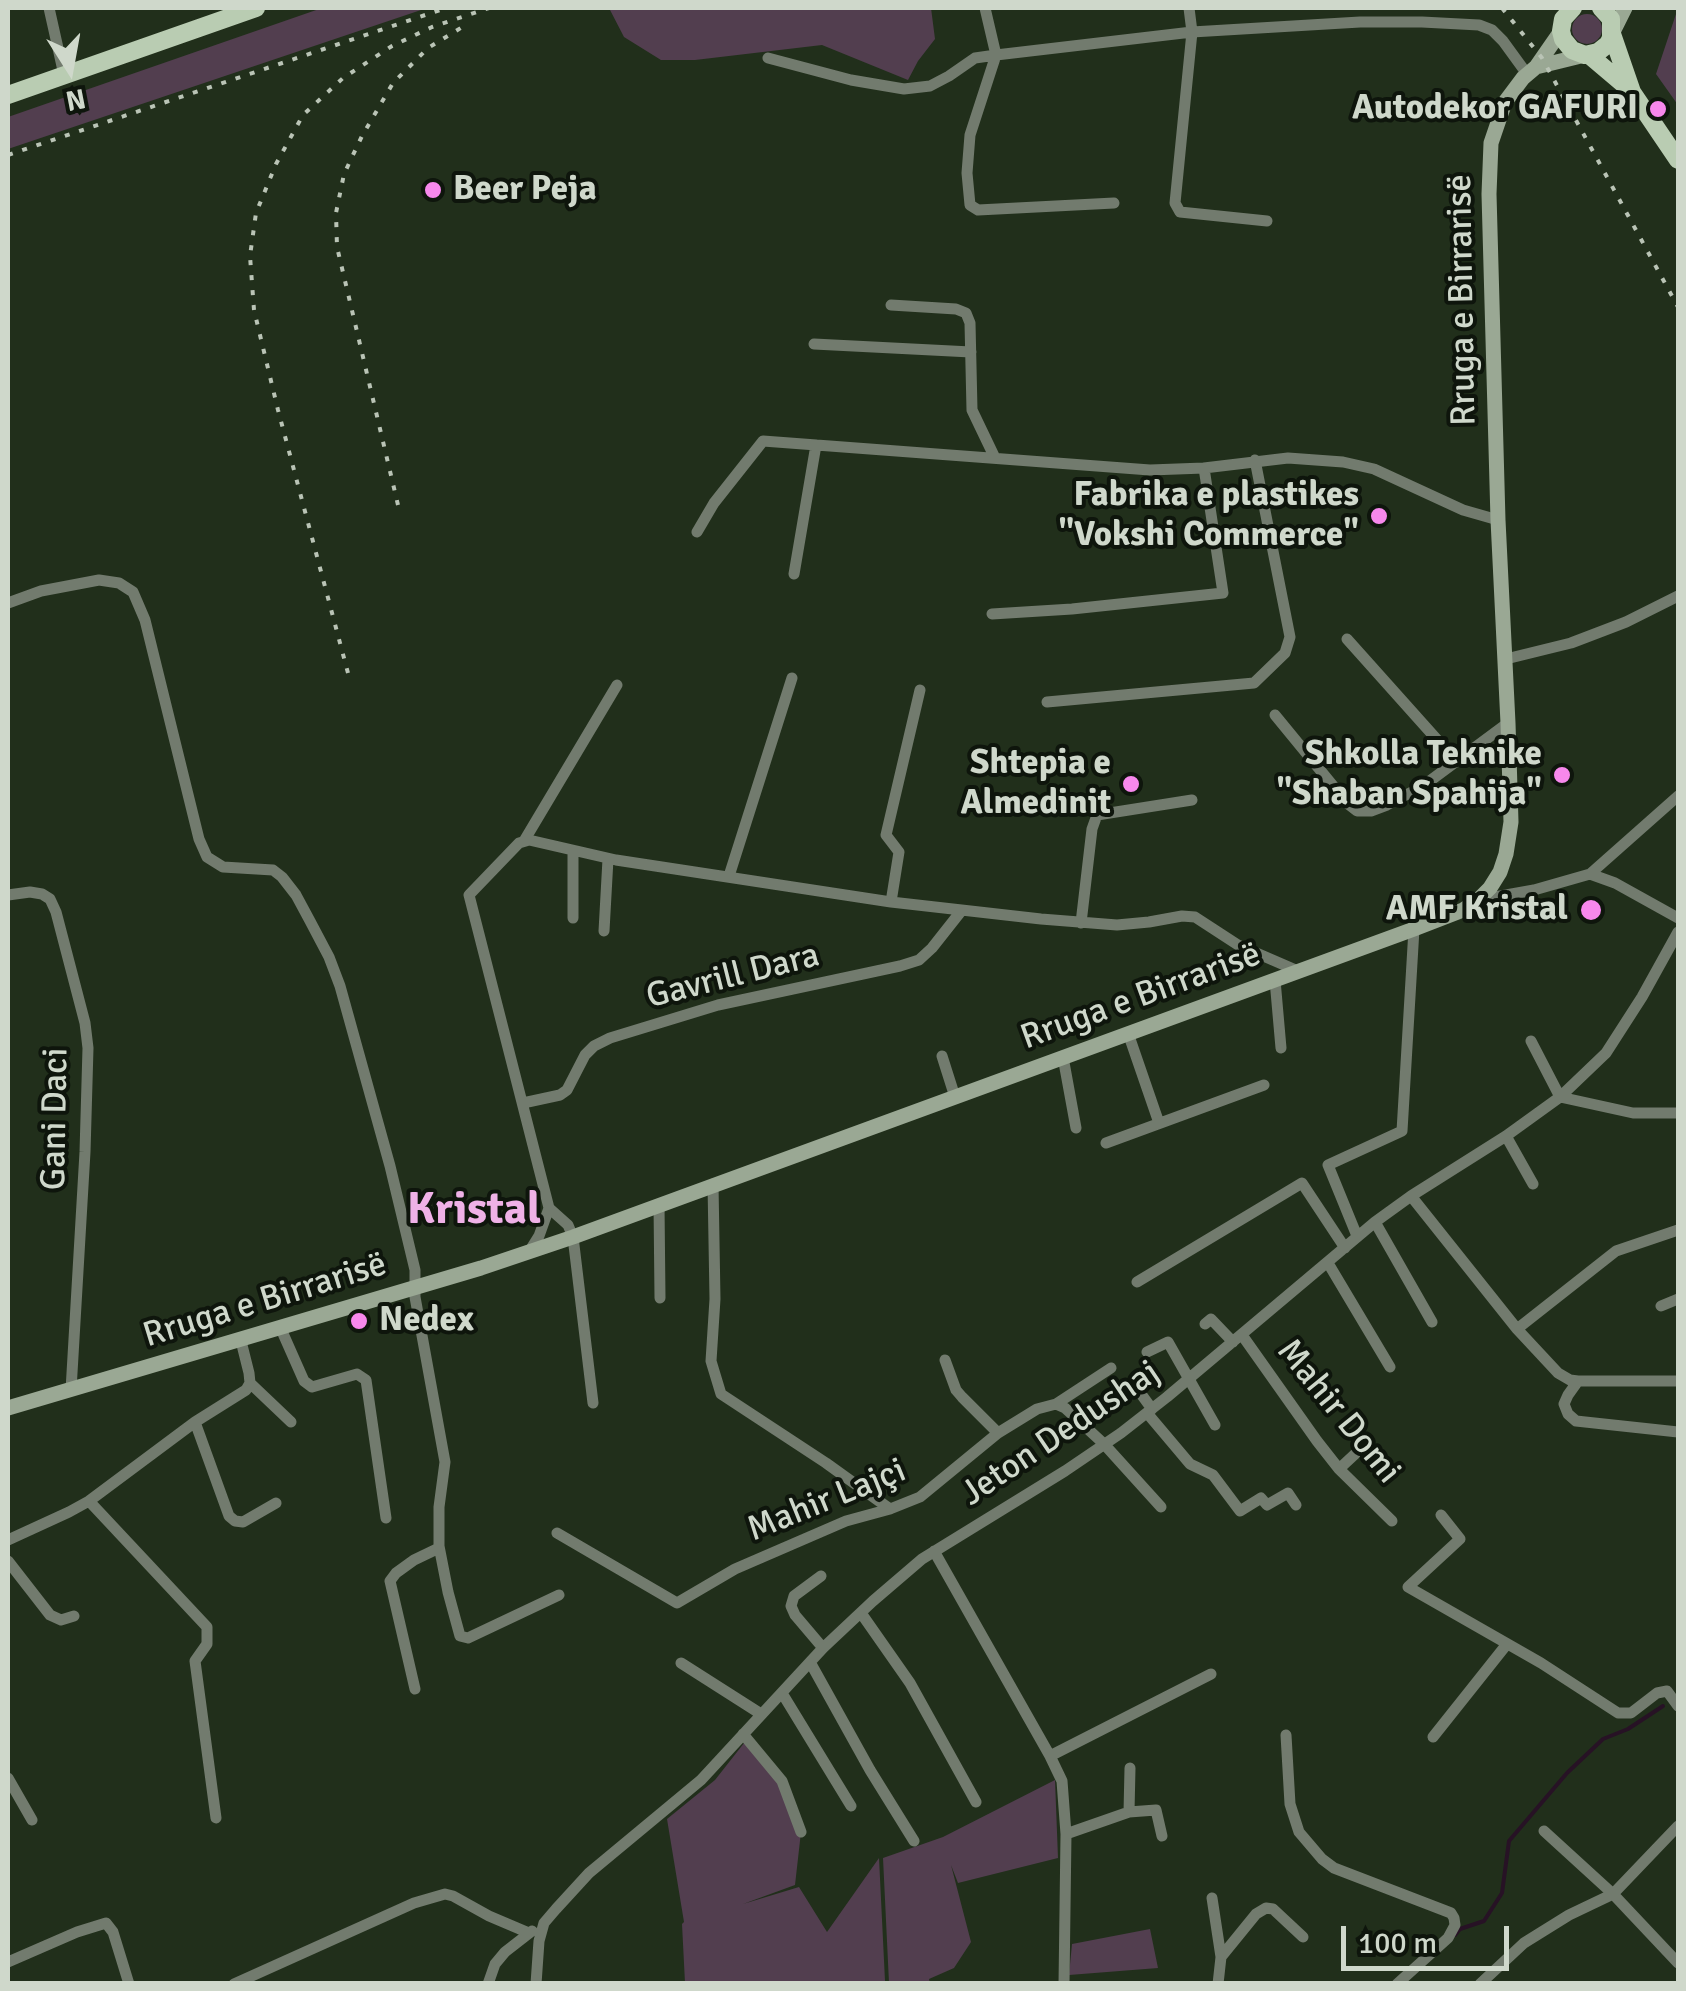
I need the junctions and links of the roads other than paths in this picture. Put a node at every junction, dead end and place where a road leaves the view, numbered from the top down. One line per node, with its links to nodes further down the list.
1 (49, 8): 17 (street)
2 (256, 8): 9 (main road)
3 (985, 8): 13 (street)
4 (1190, 8): 11 (street)
5 (1554, 8): 10 (main road)
6 (1573, 8): 10 (main road)
7 (1601, 8): 12 (main road)
8 (1626, 8): 12 (street)
9 (233, 11): 17 (main road)
10 (1561, 29): 14 (main road); 16 (street, Rruga e Birrarisë)
11 (1192, 32): 13 (street); 16 (street); 22 (street)
12 (1613, 33): 14 (main road); 18 (main road)
13 (996, 55): 15 (street); 21 (street)
14 (1587, 55): 16 (street); 18 (main road)
15 (768, 58)
16 (1532, 71): 30 (street, Rruga e Birrarisë)
17 (64, 75): 19 (main road)
18 (1632, 92): 20 (main road)
19 (8, 94)
20 (1678, 160)
21 (1114, 203)
22 (1267, 221)
23 (890, 305): 25 (street)
24 (814, 344): 25 (street)
25 (970, 352): 27 (street)
26 (816, 445): 27 (street); 31 (street); 32 (street)
27 (995, 458): 29 (street)
28 (1255, 460): 29 (street); 30 (street); 41 (street)
29 (1204, 468): 35 (street)
30 (1498, 520): 37 (street, Rruga e Birrarisë)
31 (697, 532)
32 (794, 574)
33 (1678, 596): 37 (street)
34 (8, 603): 91 (street)
35 (992, 614)
36 (1347, 640): 44 (street)
37 (1506, 659): 43 (street, Rruga e Birrarisë)
38 (792, 678): 51 (street)
39 (618, 685): 47 (street)
40 (920, 690): 54 (street)
41 (1047, 702)
42 (1275, 715): 44 (street)
43 (1508, 722): 44 (street); 53 (street, Rruga e Birrarisë)
44 (1456, 762)
45 (1678, 796): 50 (street)
46 (1192, 800): 58 (street)
47 (524, 840): 48 (street, Gavrill Dara); 72 (street)
48 (573, 851): 49 (street, Gavrill Dara); 56 (street)
49 (608, 858): 51 (street, Gavrill Dara); 60 (street)
50 (1590, 874): 53 (street); 57 (street)
51 (729, 876): 54 (street, Gavrill Dara)
52 (8, 895): 110 (street, Gani Daci)
53 (1478, 900): 59 (street, Rruga e Birrarisë)
54 (891, 902): 55 (street, Gavrill Dara)
55 (962, 910): 58 (street, Gavrill Dara); 72 (street, Gavrill Dara)
56 (573, 918)
57 (1678, 918)
58 (1081, 924): 62 (street, Gavrill Dara)
59 (1414, 930): 62 (street, Rruga e Birrarisë); 85 (street)
60 (604, 931)
61 (1678, 932): 71 (street, Jeton Dedushaj)
62 (1298, 971): 63 (street, Rruga e Birrarisë)
63 (1274, 980): 64 (street, Rruga e Birrarisë); 66 (street)
64 (1128, 1034): 68 (street, Rruga e Birrarisë); 74 (street)
65 (1531, 1042): 71 (street)
66 (1281, 1048)
67 (942, 1056): 70 (street)
68 (1063, 1057): 70 (street, Rruga e Birrarisë); 75 (street)
69 (1264, 1084): 74 (street)
70 (955, 1097): 78 (street, Rruga e Birrarisë)
71 (1560, 1097): 73 (street); 76 (street, Jeton Dedushaj)
72 (523, 1103): 82 (street)
73 (1678, 1112)
74 (1159, 1124): 77 (street)
75 (1076, 1128)
76 (1506, 1136): 79 (street); 80 (street, Jeton Dedushaj)
77 (1106, 1143)
78 (713, 1184): 81 (street, Rruga e Birrarisë); 127 (street)
79 (1534, 1184)
80 (1411, 1196): 83 (street, Jeton Dedushaj); 98 (street)
81 (659, 1204): 86 (street, Rruga e Birrarisë); 92 (street)
82 (549, 1208): 86 (street); 88 (street)
83 (1376, 1222): 85 (street, Jeton Dedushaj); 95 (street)
84 (1678, 1230): 98 (street)
85 (1358, 1236): 87 (street, Jeton Dedushaj)
86 (573, 1237): 88 (street, Rruga e Birrarisë); 111 (street)
87 (1344, 1248): 89 (street, Jeton Dedushaj); 90 (street)
88 (529, 1252): 91 (street, Rruga e Birrarisë)
89 (1328, 1263): 99 (street, Jeton Dedushaj); 103 (street)
90 (1137, 1282)
91 (415, 1288): 97 (street, Rruga e Birrarisë); 133 (street)
92 (660, 1298)
93 (1678, 1299): 94 (street)
94 (1661, 1306)
95 (1432, 1322)
96 (1204, 1324): 99 (street)
97 (281, 1328): 100 (street, Rruga e Birrarisë); 129 (street)
98 (1517, 1329): 107 (street)
99 (1238, 1338): 105 (street, Jeton Dedushaj); 122 (street, Mahir Domi)
100 (241, 1341): 108 (street); 110 (street, Rruga e Birrarisë)
101 (1148, 1352): 105 (street)
102 (945, 1360): 119 (street)
103 (1390, 1367)
104 (1111, 1368): 112 (street, Mahir Lajçi)
105 (1189, 1380): 114 (street, Jeton Dedushaj); 117 (street)
106 (1678, 1381): 107 (street)
107 (1578, 1382): 118 (street)
108 (250, 1383): 115 (street); 116 (street)
109 (1133, 1383): 114 (street)
110 (71, 1390): 113 (street, Rruga e Birrarisë)
111 (593, 1403)
112 (1056, 1404): 119 (street, Mahir Lajçi); 121 (street)
113 (8, 1408)
114 (1149, 1411): 121 (street, Jeton Dedushaj); 125 (street)
115 (195, 1422): 123 (street); 124 (street)
116 (291, 1422)
117 (1215, 1425)
118 (1678, 1432)
119 (998, 1433): 127 (street, Mahir Lajçi)
120 (1368, 1442): 122 (street)
121 (1104, 1444): 126 (street); 134 (street, Jeton Dedushaj)
122 (1340, 1469): 130 (street, Mahir Domi)
123 (89, 1500): 132 (street); 158 (street)
124 (276, 1503)
125 (1296, 1506)
126 (1161, 1507)
127 (890, 1510): 131 (street, Mahir Lajçi)
128 (1442, 1515): 140 (street)
129 (386, 1518)
130 (1392, 1521)
131 (557, 1533)
132 (8, 1540)
133 (439, 1548): 137 (street); 145 (street)
134 (934, 1551): 138 (street, Jeton Dedushaj); 152 (street)
135 (8, 1560): 139 (street)
136 (821, 1576): 141 (street)
137 (559, 1596)
138 (861, 1613): 141 (street, Jeton Dedushaj); 155 (street)
139 (74, 1616)
140 (1507, 1644): 147 (street); 151 (street)
141 (823, 1648): 142 (street, Jeton Dedushaj)
142 (810, 1662): 146 (street, Jeton Dedushaj); 165 (street)
143 (681, 1664): 148 (street)
144 (1211, 1674): 152 (street)
145 (415, 1689)
146 (782, 1692): 148 (street, Jeton Dedushaj); 156 (street)
147 (1678, 1706)
148 (761, 1714): 149 (street, Jeton Dedushaj)
149 (743, 1734): 162 (street); 168 (street, Jeton Dedushaj)
150 (1286, 1735): 174 (street)
151 (1433, 1737)
152 (1050, 1756): 163 (street)
153 (1130, 1768): 157 (street)
154 (8, 1778): 159 (street)
155 (976, 1802)
156 (851, 1806)
157 (1130, 1812): 163 (street); 164 (street)
158 (216, 1818)
159 (32, 1820)
160 (1678, 1826): 166 (street)
161 (1544, 1831): 166 (street)
162 (802, 1832)
163 (1066, 1834): 179 (street)
164 (1162, 1836)
165 (914, 1841)
166 (1613, 1894): 173 (street); 181 (street)
167 (1212, 1898): 171 (street)
168 (544, 1923): 169 (street, Jeton Dedushaj); 178 (street)
169 (529, 1933): 176 (street); 177 (street, Jeton Dedushaj)
170 (1303, 1937): 171 (street)
171 (1221, 1957): 180 (street)
172 (8, 1962): 175 (street)
173 (1678, 1962)
174 (1399, 1981)
175 (129, 1984)
176 (234, 1984)
177 (488, 1984)
178 (536, 1984)
179 (1064, 1984)
180 (1218, 1984)
181 (1480, 1984)

